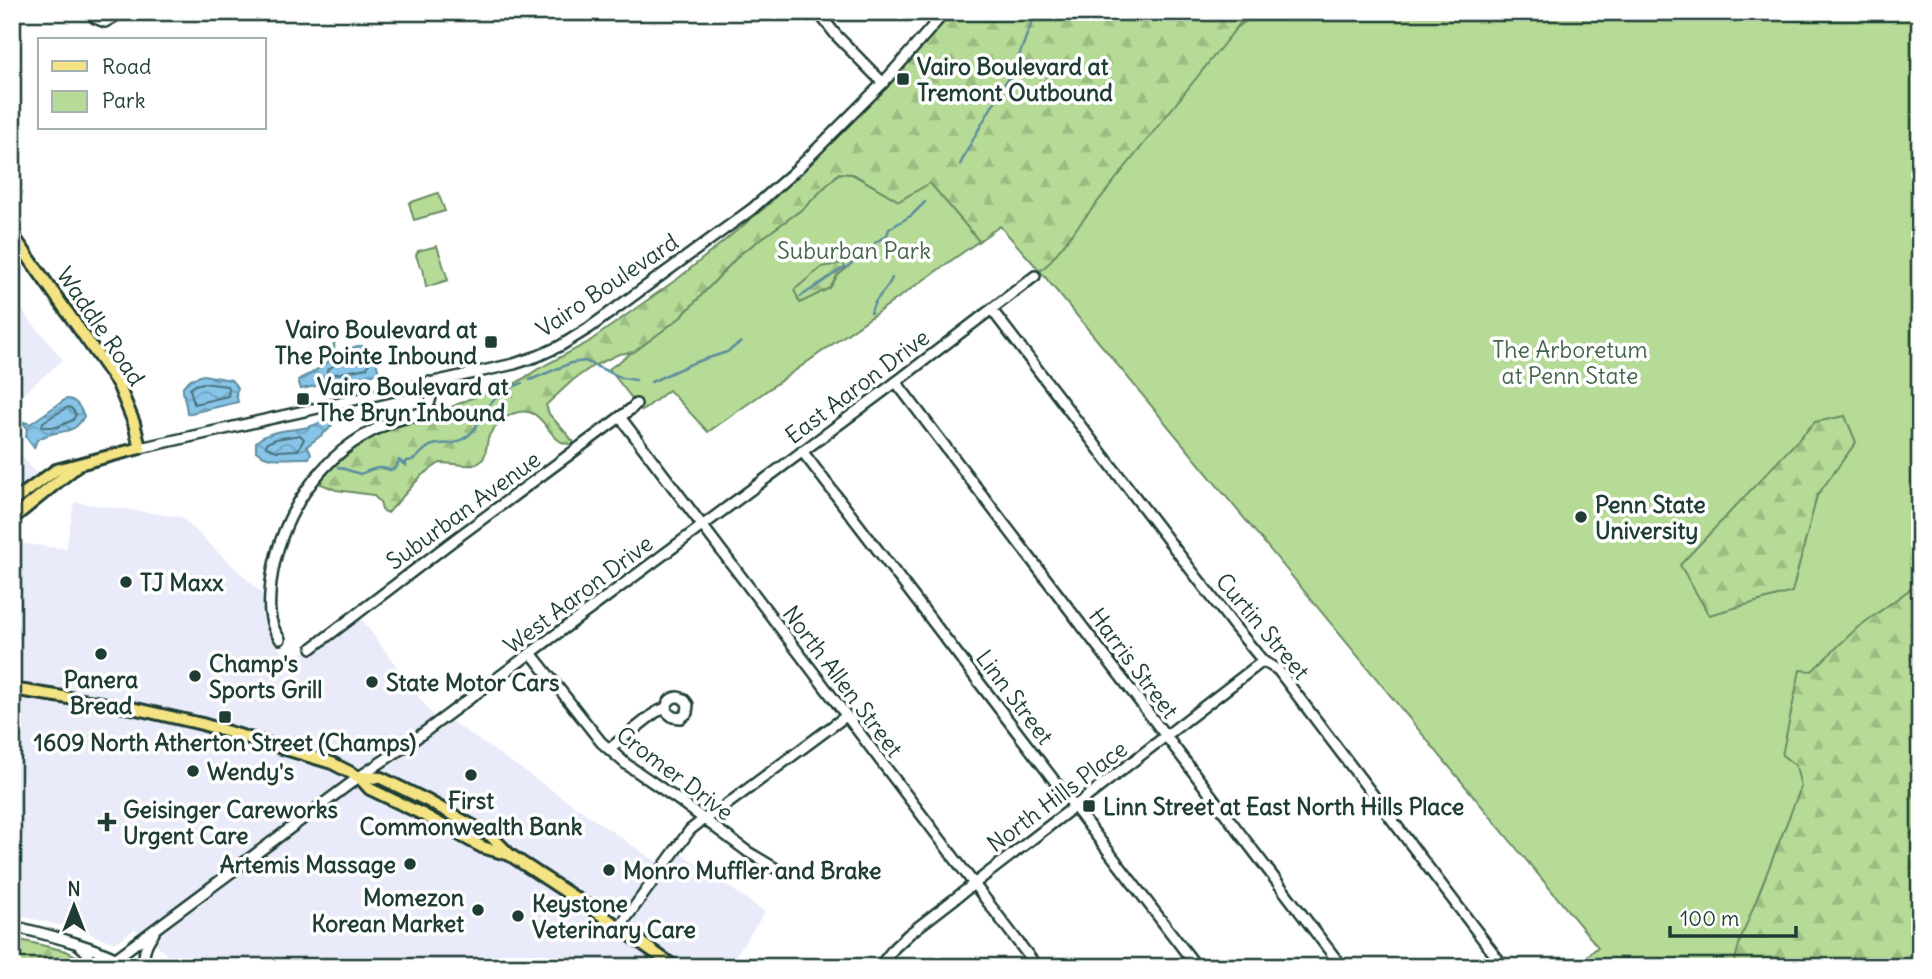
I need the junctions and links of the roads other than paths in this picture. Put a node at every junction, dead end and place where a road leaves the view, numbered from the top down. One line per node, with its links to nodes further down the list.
1 (91, 12): 2 (street)
2 (117, 12)
3 (818, 12): 5 (street)
4 (945, 12): 5 (street, Vairo Boulevard)
5 (884, 83): 9 (street, Vairo Boulevard)
6 (12, 234): 13 (main road, Waddle Road)
7 (1035, 276): 8 (street, East Aaron Drive)
8 (992, 310): 10 (street, East Aaron Drive); 22 (street, Curtin Street)
9 (429, 382): 13 (street, Vairo Boulevard); 19 (street)
10 (895, 382): 14 (street, East Aaron Drive); 26 (street, Harris Street)
11 (636, 404): 12 (street, Suburban Avenue)
12 (620, 417): 18 (street, North Allen Street); 20 (street, Suburban Avenue)
13 (140, 449): 15 (main road, Vairo Boulevard)
14 (802, 451): 18 (street, East Aaron Drive); 29 (street, Linn Street)
15 (81, 463): 16 (main road, Vairo Boulevard); 17 (main road, Vairo Boulevard)
16 (12, 502)
17 (12, 519)
18 (702, 526): 21 (street, West Aaron Drive); 25 (street, North Allen Street)
19 (279, 639)
20 (312, 648)
21 (531, 653): 27 (street, Cromer Drive); 28 (street, West Aaron Drive)
22 (1263, 661): 26 (street, North Hills Place); 47 (street, Curtin Street)
23 (12, 689): 28 (main road)
24 (666, 708): 27 (street)
25 (846, 716): 30 (street); 32 (street, North Allen Street)
26 (1166, 737): 29 (street, North Hills Place); 46 (street, Harris Street)
27 (609, 749): 30 (street, Cromer Drive)
28 (359, 777): 34 (street, West Aaron Drive); 35 (main road)
29 (1075, 807): 32 (street, North Hills Place); 45 (street, Linn Street)
30 (704, 819): 31 (street, Cromer Drive); 35 (street)
31 (785, 874)
32 (974, 884): 43 (street, North Hills Place); 44 (street, North Allen Street)
33 (12, 926): 36 (street)
34 (158, 927): 37 (street, West Aaron Drive); 41 (street)
35 (620, 928): 42 (main road)
36 (76, 943): 37 (street); 38 (street)
37 (117, 958): 39 (street, West Aaron Drive); 40 (street)
38 (90, 967)
39 (104, 967)
40 (134, 967)
41 (147, 967)
42 (675, 967)
43 (879, 967)
44 (1037, 967)
45 (1197, 967)
46 (1342, 967)
47 (1504, 967)

